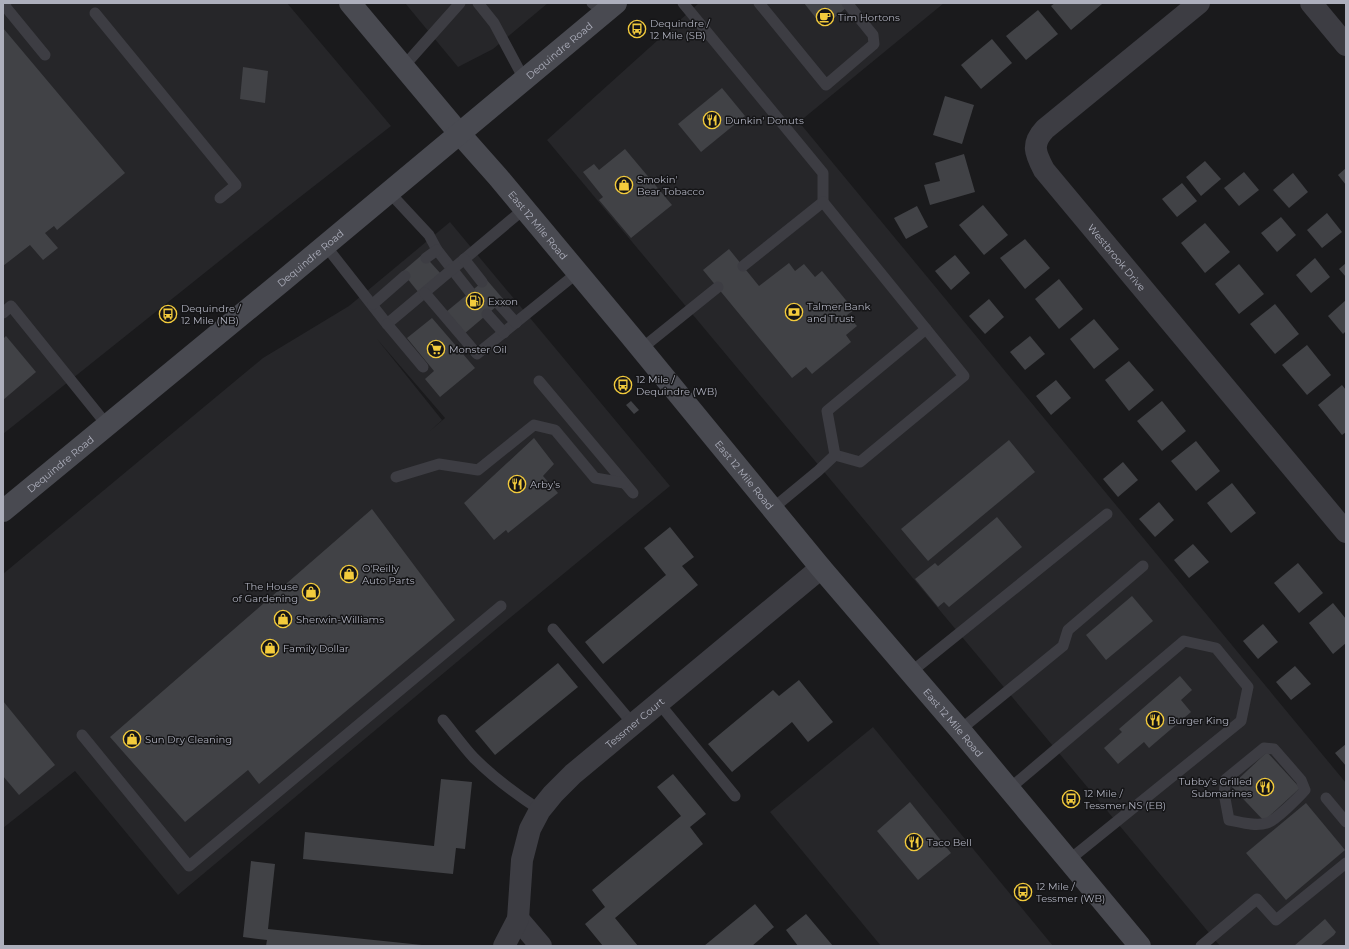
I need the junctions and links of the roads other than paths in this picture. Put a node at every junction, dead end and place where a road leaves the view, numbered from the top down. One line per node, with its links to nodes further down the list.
1 (6, 3): 13 (lane)
2 (460, 3): 14 (lane)
3 (478, 3): 15 (lane)
4 (683, 3): 19 (lane)
5 (759, 3): 6 (lane)
6 (847, 3)
7 (1199, 3): 52 (street, Westbrook Drive)
8 (1311, 3): 12 (street)
9 (352, 4): 14 (main road, East 12 Mile Road)
10 (604, 6): 15 (main road, Dequindre Road)
11 (95, 13): 18 (lane)
12 (1346, 44)
13 (45, 55)
14 (404, 66): 16 (main road, East 12 Mile Road)
15 (524, 79): 16 (main road, Dequindre Road)
16 (459, 133): 17 (main road, Dequindre Road); 20 (main road, East 12 Mile Road)
17 (389, 192): 21 (main road, Dequindre Road); 22 (lane)
18 (220, 198)
19 (823, 202): 25 (lane); 39 (lane)
20 (524, 209): 24 (lane); 27 (main road, East 12 Mile Road)
21 (325, 245): 33 (lane); 44 (main road, Dequindre Road)
22 (437, 250): 23 (lane); 26 (lane)
23 (426, 258)
24 (464, 259): 26 (lane); 29 (lane)
25 (743, 266)
26 (453, 269): 31 (lane); 32 (lane)
27 (577, 273): 37 (lane); 41 (main road, East 12 Mile Road)
28 (405, 276): 33 (lane)
29 (482, 282)
30 (718, 287): 41 (lane)
31 (470, 292)
32 (425, 293): 38 (lane); 40 (lane)
33 (373, 304): 38 (lane)
34 (499, 304): 37 (lane)
35 (3, 313): 44 (lane)
36 (487, 314): 40 (lane)
37 (516, 323): 40 (lane)
38 (387, 324): 42 (lane)
39 (926, 329): 45 (lane); 45 (lane)
40 (504, 333)
41 (641, 349): 50 (main road, East 12 Mile Road)
42 (423, 367)
43 (539, 381): 47 (lane)
44 (107, 425): 49 (main road, Dequindre Road)
45 (835, 455): 50 (lane)
46 (396, 478): 47 (lane)
47 (624, 483): 48 (lane)
48 (633, 493)
49 (5, 505)
50 (772, 509): 54 (main road, East 12 Mile Road)
51 (1107, 514): 57 (lane)
52 (1346, 532)
53 (1143, 566): 61 (lane)
54 (821, 568): 57 (main road, East 12 Mile Road); 58 (street, Tessmer Court)
55 (500, 606): 62 (lane)
56 (553, 629): 60 (lane)
57 (911, 672): 61 (main road, East 12 Mile Road)
58 (658, 702): 60 (street, Tessmer Court); 64 (lane)
59 (443, 720): 66 (lane)
60 (633, 724): 66 (street, Tessmer Court)
61 (960, 730): 63 (main road, East 12 Mile Road)
62 (82, 735)
63 (1009, 789): 69 (main road, East 12 Mile Road); 69 (lane)
64 (735, 796)
65 (1326, 798): 68 (lane)
66 (540, 810): 71 (street, Tessmer Court)
67 (1229, 820): 67 (lane)
68 (1346, 822)
69 (1069, 860): 74 (main road, East 12 Mile Road)
70 (1346, 863): 75 (lane)
71 (518, 919): 72 (street, Tessmer Court); 73 (street)
72 (504, 946)
73 (541, 946)
74 (1140, 946)
75 (1201, 946)

